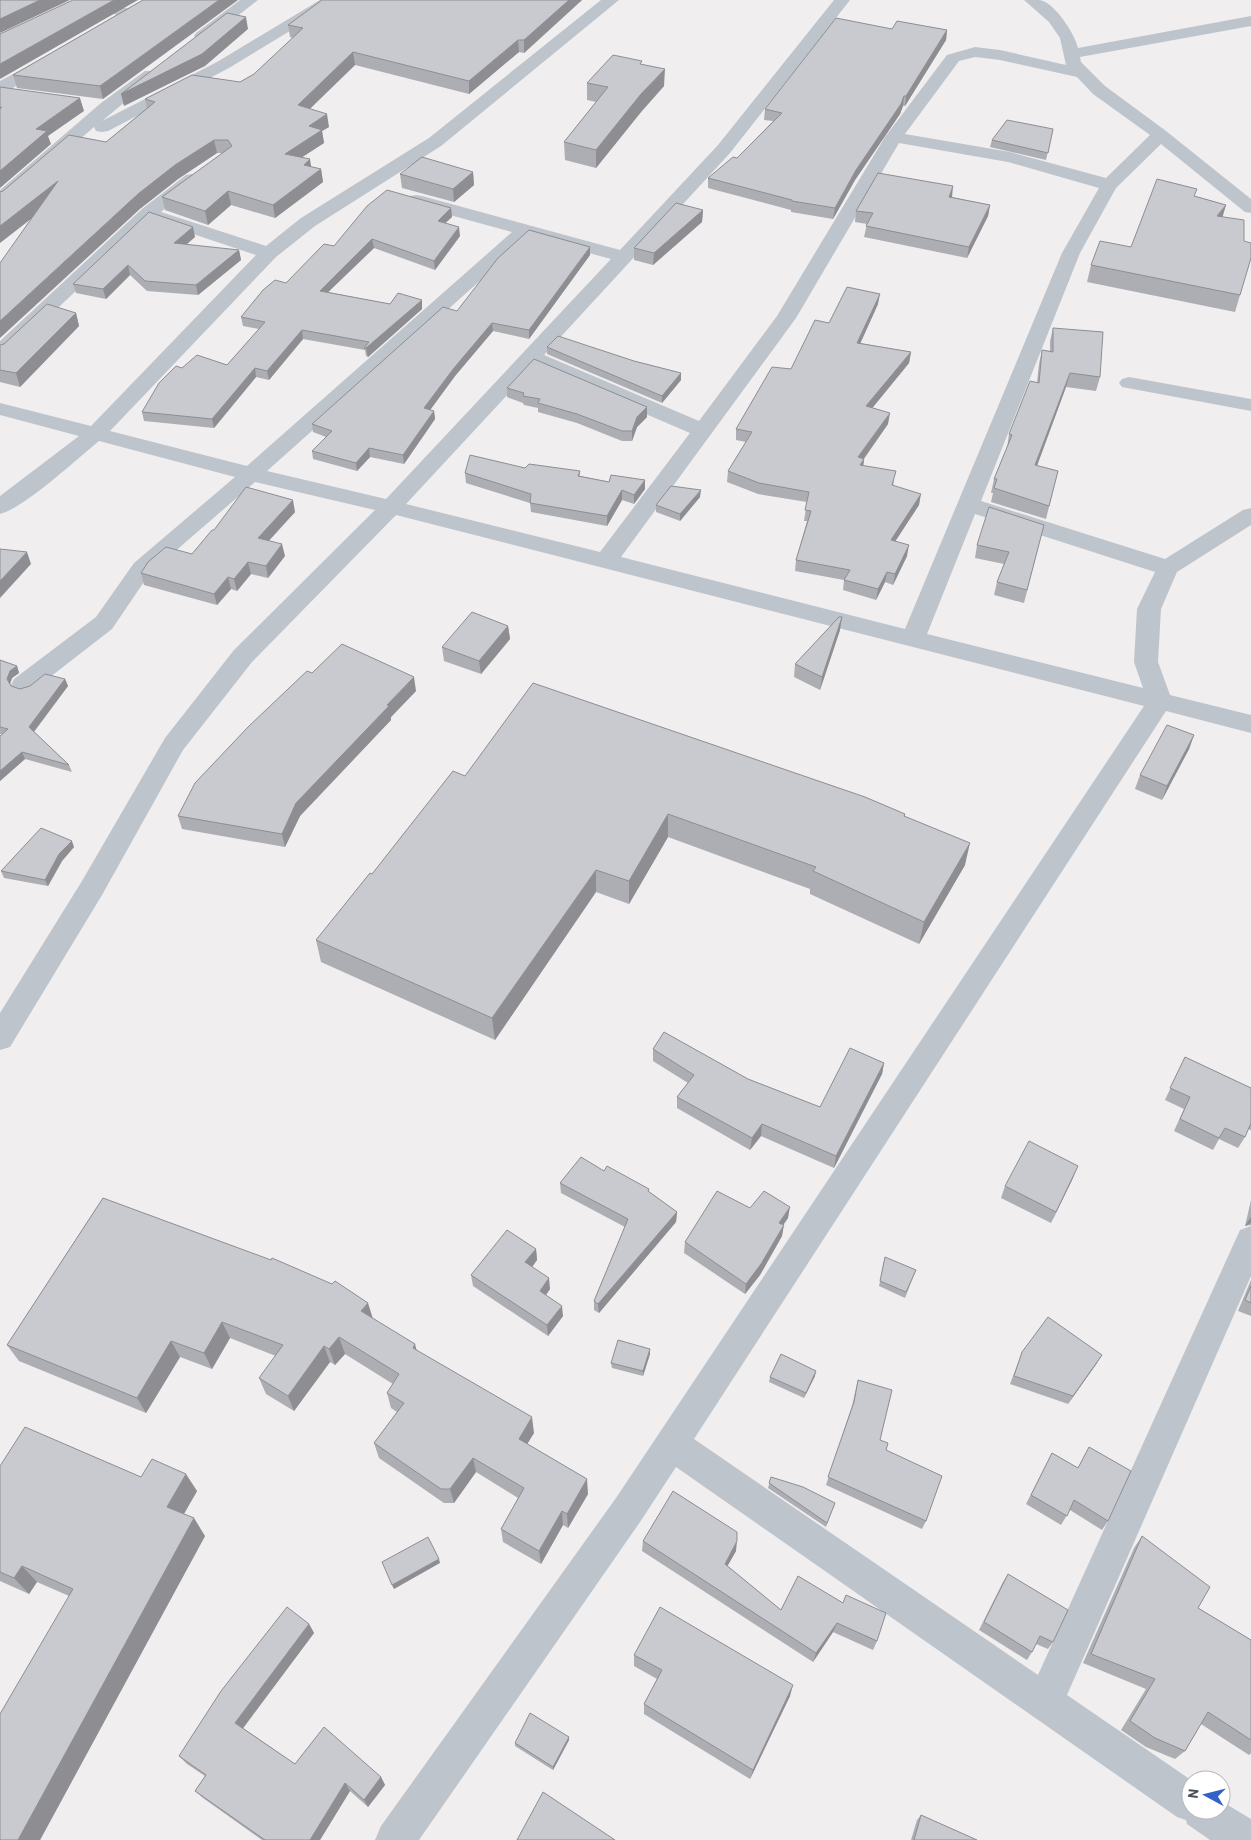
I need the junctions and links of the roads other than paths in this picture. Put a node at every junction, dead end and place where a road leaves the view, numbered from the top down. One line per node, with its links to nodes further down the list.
1 (85, 0): 8 (street); 9 (street)
2 (250, 0): 12 (street)
3 (331, 0): 24 (street)
4 (611, 0): 27 (street)
5 (842, 0): 33 (street)
6 (1032, 0): 14 (street)
7 (145, 4): 9 (street)
8 (68, 9)
9 (130, 14): 11 (street)
10 (1251, 21): 14 (street)
11 (113, 23)
12 (186, 48)
13 (61, 53): 17 (street)
14 (1071, 54): 16 (street)
15 (162, 66): 21 (street)
16 (1082, 73): 22 (street); 23 (street)
17 (0, 88)
18 (0, 92): 19 (street)
19 (19, 95)
20 (87, 104): 21 (street)
21 (107, 107): 24 (street)
22 (1160, 135): 26 (street); 29 (street)
23 (894, 137): 26 (street); 39 (street)
24 (56, 150): 28 (street)
25 (208, 169): 30 (street)
26 (1109, 185): 42 (street)
27 (367, 186): 31 (street); 32 (street)
28 (0, 199)
29 (1251, 208)
30 (148, 214): 32 (street); 34 (street)
31 (526, 230): 33 (street); 41 (street)
32 (269, 253): 40 (street)
33 (624, 257): 35 (street)
34 (0, 352)
35 (531, 357): 39 (street); 44 (street)
36 (1128, 383): 37 (street)
37 (1251, 405)
38 (0, 409): 40 (street)
39 (703, 431): 46 (street)
40 (95, 434): 41 (street); 43 (street)
41 (252, 474): 44 (street); 49 (street)
42 (968, 504): 47 (street); 48 (street)
43 (0, 507)
44 (391, 507): 46 (street); 52 (street)
45 (1251, 515): 47 (street)
46 (606, 561): 48 (street)
47 (1168, 568): 50 (street)
48 (913, 639): 50 (street)
49 (23, 685)
50 (1160, 701): 51 (street); 54 (street)
51 (1251, 724)
52 (0, 1038)
53 (1251, 1240): 55 (street)
54 (672, 1444): 55 (street); 58 (street)
55 (1045, 1702): 56 (street)
56 (1181, 1796)
57 (1216, 1820): 59 (street)
58 (395, 1840)
59 (1250, 1840)

